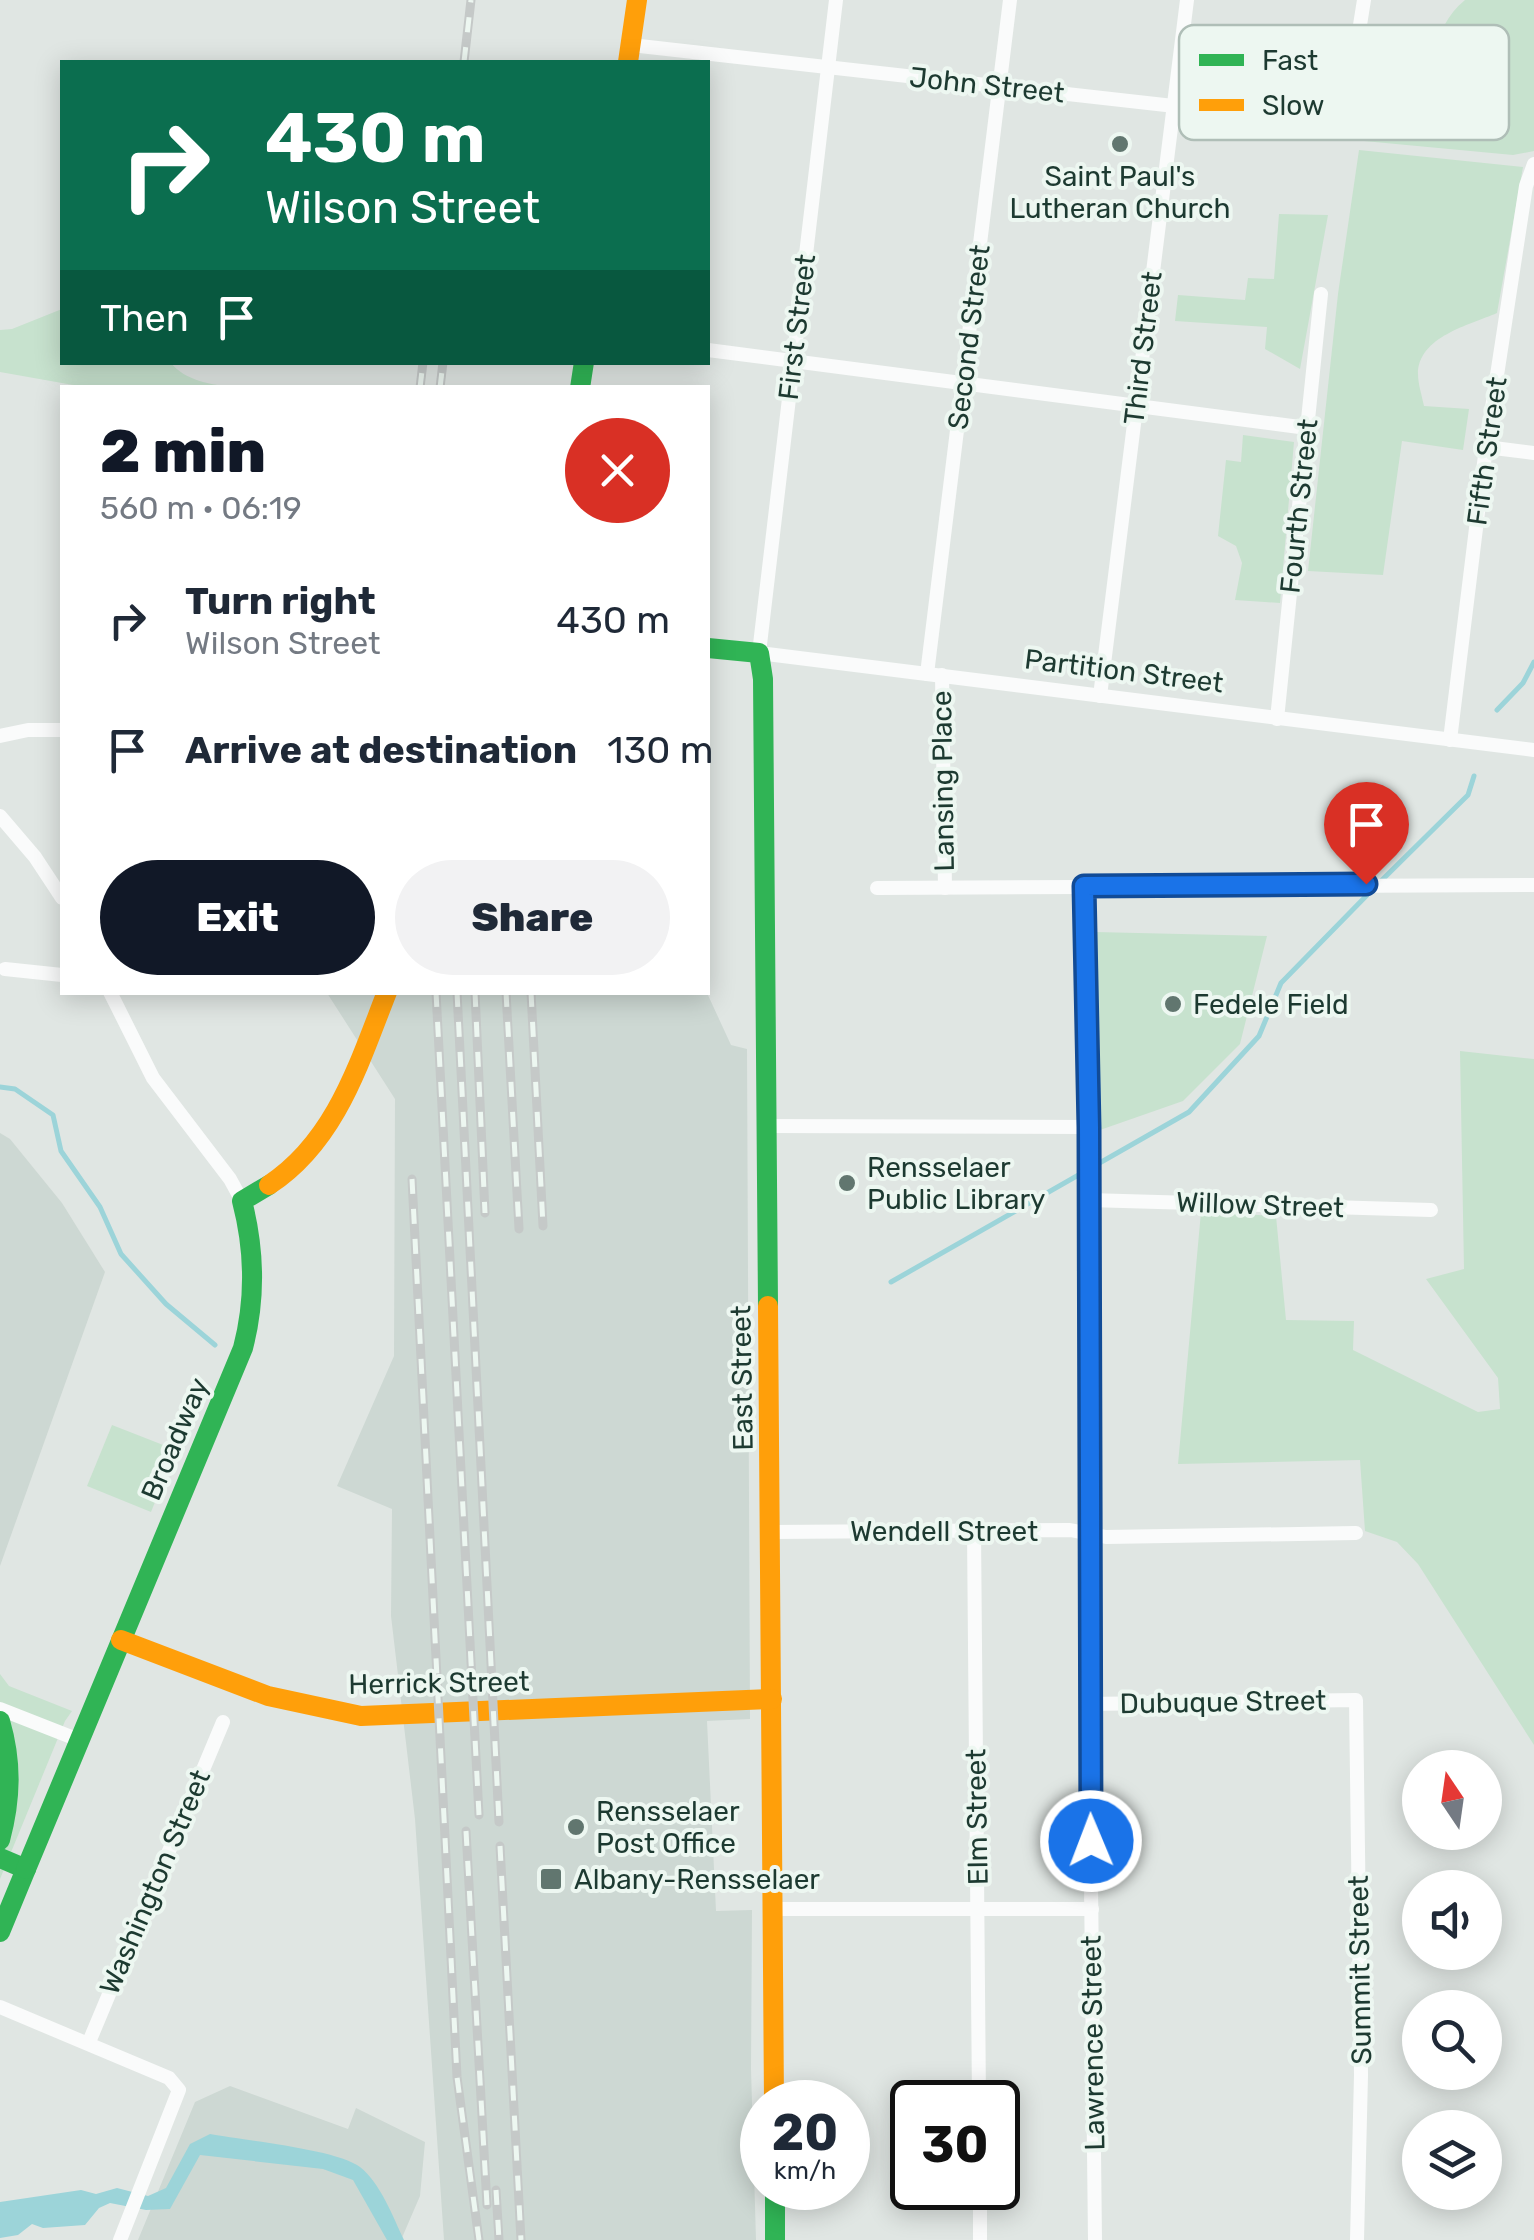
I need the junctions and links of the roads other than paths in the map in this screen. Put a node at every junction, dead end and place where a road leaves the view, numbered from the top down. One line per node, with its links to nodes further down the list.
1 (637, 0): 8 (street)
2 (836, 0): 9 (street, First Street)
3 (1010, 0): 11 (street, Second Street)
4 (1188, 0): 6 (street, Third Street)
5 (1364, 0): 7 (street, John Street)
6 (1185, 25)
7 (1360, 25)
8 (630, 54): 9 (street, John Street)
9 (828, 67): 11 (street, John Street); 17 (street, First Street)
10 (1179, 73): 12 (street, Third Street)
11 (1000, 86): 12 (street, John Street); 18 (street, Second Street)
12 (1175, 106): 13 (street, John Street); 19 (street, Third Street)
13 (1179, 106)
14 (1533, 164): 21 (street, Fifth Street)
15 (1321, 294): 20 (street, Fourth Street)
16 (710, 350): 17 (street)
17 (793, 361): 18 (street); 24 (street, First Street)
18 (963, 383): 19 (street); 25 (street, Second Street)
19 (1135, 406): 20 (street); 26 (street, Third Street)
20 (1308, 428): 27 (street, Fourth Street)
21 (1486, 447): 22 (street); 30 (street, Fifth Street)
22 (1534, 453)
23 (710, 648): 24 (street, Partition Street)
24 (759, 654): 25 (street, Partition Street); 42 (street, East Street)
25 (934, 675): 26 (street, Partition Street); 36 (street, Lansing Place)
26 (1100, 696): 27 (street, Partition Street)
27 (1277, 719): 30 (street, Partition Street)
28 (60, 730): 29 (street)
29 (0, 736)
30 (1450, 740): 31 (street, Partition Street)
31 (1534, 750)
32 (0, 816): 37 (street)
33 (1534, 885): 34 (street)
34 (1084, 886): 36 (street); 43 (street, Lawrence Street)
35 (877, 888): 36 (street)
36 (945, 888)
37 (60, 895)
38 (5, 969): 39 (street)
39 (60, 975)
40 (112, 995): 45 (street)
41 (386, 995): 45 (street)
42 (768, 1126): 43 (street); 48 (street, East Street)
43 (1089, 1127): 44 (street, Lawrence Street)
44 (1088, 1194): 46 (street, Willow Street); 50 (street, Lawrence Street)
45 (242, 1202): 51 (street, Broadway)
46 (1431, 1210)
47 (974, 1531): 48 (street, Wendell Street); 50 (street, Wendell Street); 63 (street, Elm Street)
48 (771, 1532): 52 (street, East Street)
49 (1356, 1533): 50 (street, Wendell Street)
50 (1090, 1534): 54 (street, Lawrence Street)
51 (121, 1640): 52 (street, Herrick Street); 58 (street, Broadway)
52 (772, 1699): 62 (street, East Street)
53 (1356, 1700): 54 (street, Dubuque Street); 76 (street, Summit Street)
54 (1089, 1704): 64 (street, Lawrence Street)
55 (0, 1710): 58 (street)
56 (0, 1721): 59 (street)
57 (222, 1722): 67 (street, Washington Street)
58 (79, 1740): 61 (street, Broadway)
59 (0, 1840)
60 (0, 1858): 61 (street)
61 (26, 1869): 65 (street, Broadway)
62 (773, 1909): 63 (street); 68 (street, East Street)
63 (978, 1909): 64 (street); 69 (street, Elm Street)
64 (1092, 1909): 75 (street, Lawrence Street)
65 (0, 1932)
66 (0, 2007): 67 (street)
67 (88, 2042): 72 (street)
68 (774, 2080)
69 (979, 2080)
70 (775, 2210): 73 (street)
71 (980, 2210): 74 (street)
72 (120, 2240)
73 (775, 2240)
74 (980, 2240)
75 (1096, 2240)
76 (1358, 2240)

